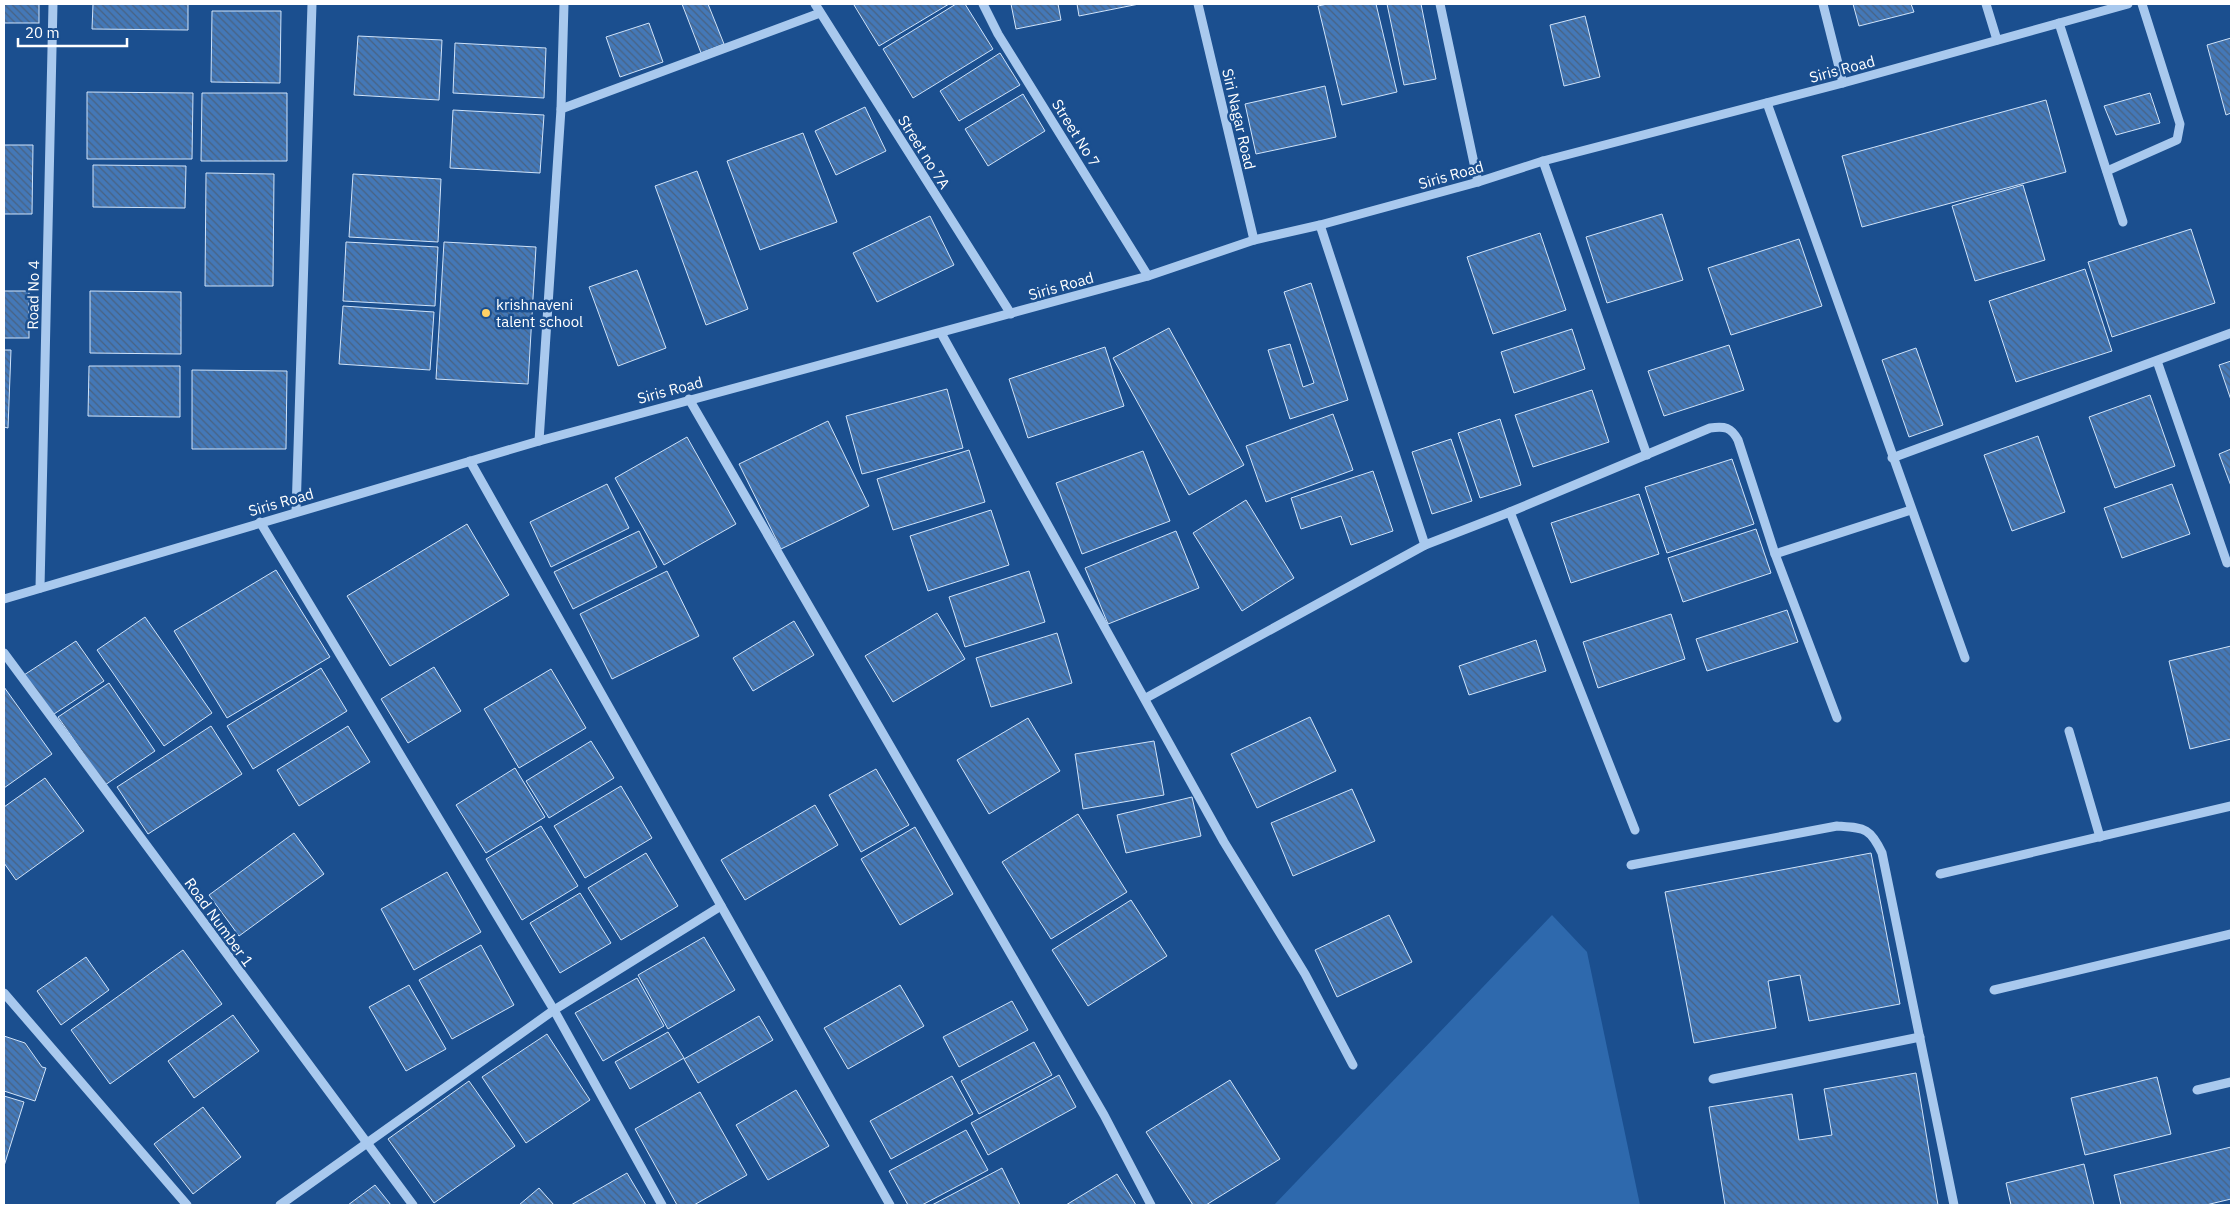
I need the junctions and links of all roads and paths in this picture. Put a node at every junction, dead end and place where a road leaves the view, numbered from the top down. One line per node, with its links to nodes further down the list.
1 (53, 4): 41 (street, Road No 4)
2 (312, 4): 35 (street)
3 (564, 4): 17 (street)
4 (815, 4): 12 (street, Street no 7A)
5 (983, 4): 24 (street, Street No 7)
6 (1198, 4): 23 (street, Siri Nagar Road)
7 (1440, 4): 20 (street)
8 (1823, 4): 15 (street)
9 (1986, 4): 14 (street)
10 (2128, 4): 13 (street, Siris Road)
11 (2142, 4): 19 (street)
12 (820, 13): 17 (street); 25 (street, Street no 7A)
13 (2059, 23): 14 (street, Siris Road); 19 (street)
14 (1997, 40): 15 (street, Siris Road)
15 (1843, 83): 16 (street, Siris Road)
16 (1767, 103): 18 (street, Siris Road); 32 (street)
17 (561, 109): 30 (street)
18 (1543, 161): 20 (street, Siris Road); 31 (street)
19 (2107, 171): 21 (street)
20 (1478, 182): 22 (street, Siris Road)
21 (2123, 222)
22 (1320, 226): 23 (street, Siris Road); 38 (street)
23 (1254, 240): 24 (street, Siris Road)
24 (1148, 276): 25 (street, Siris Road)
25 (1011, 314): 26 (street, Siris Road)
26 (941, 333): 29 (street, Siris Road); 45 (street)
27 (2231, 333): 28 (street)
28 (2157, 361): 32 (street); 40 (street)
29 (689, 399): 30 (street, Siris Road); 69 (street)
30 (539, 441): 33 (street, Siris Road)
31 (1647, 455): 36 (street); 39 (street)
32 (1892, 458): 34 (street)
33 (470, 461): 35 (street, Siris Road); 53 (street)
34 (1911, 510): 39 (street); 44 (street)
35 (296, 512): 37 (street, Siris Road)
36 (1510, 512): 38 (street); 49 (street)
37 (260, 522): 41 (street, Siris Road); 57 (street)
38 (1425, 545): 45 (street)
39 (1775, 554): 46 (street)
40 (2227, 563)
41 (40, 588): 42 (street, Siris Road)
42 (4, 599)
43 (4, 653): 63 (street, Road Number 1)
44 (1965, 658)
45 (1146, 698): 59 (street)
46 (1836, 718)
47 (2069, 731): 50 (street)
48 (2231, 806): 50 (street)
49 (1635, 830)
50 (2100, 837): 52 (street)
51 (1631, 865): 58 (street)
52 (1940, 874)
53 (721, 906): 57 (street); 68 (street)
54 (2231, 934): 55 (street)
55 (1994, 990)
56 (4, 993): 64 (street)
57 (554, 1010): 63 (street); 67 (street)
58 (1920, 1037): 60 (street); 70 (street)
59 (1353, 1065)
60 (1713, 1079)
61 (2231, 1082): 62 (street)
62 (2197, 1090)
63 (365, 1143): 65 (street); 66 (street, Road Number 1)
64 (184, 1204)
65 (280, 1205)
66 (413, 1205)
67 (662, 1205)
68 (890, 1205)
69 (1151, 1205)
70 (1954, 1205)

